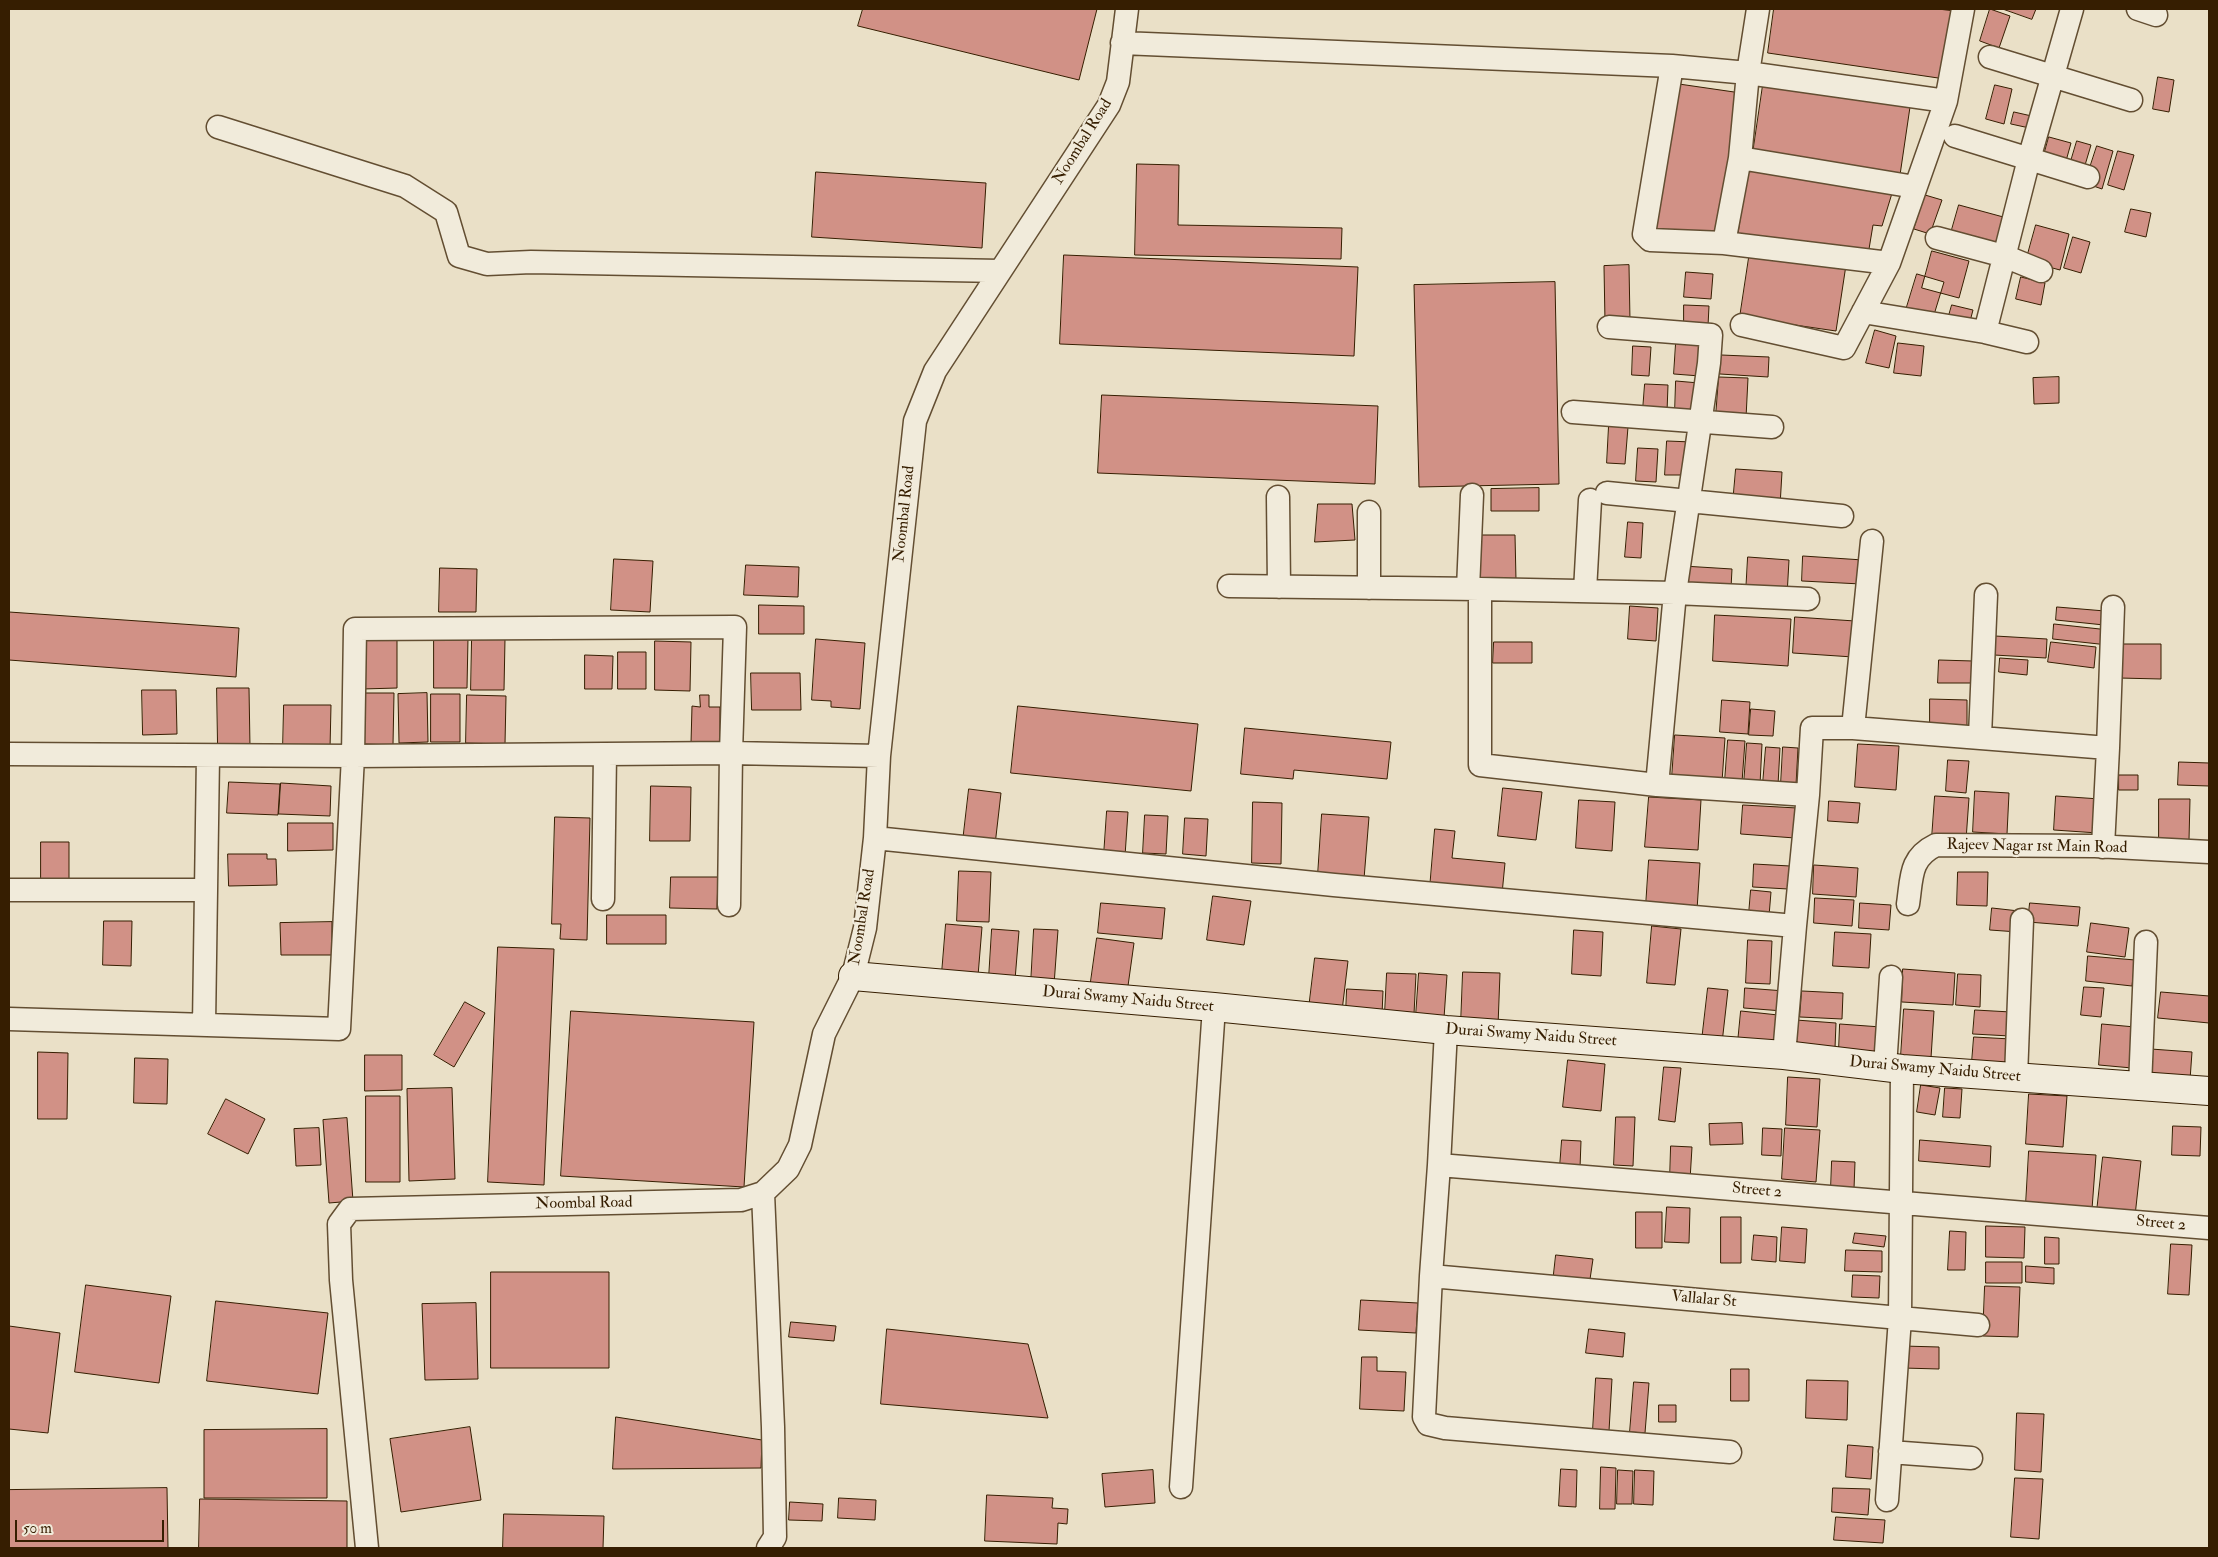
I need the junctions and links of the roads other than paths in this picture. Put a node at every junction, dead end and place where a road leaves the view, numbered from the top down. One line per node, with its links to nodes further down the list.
1 (1127, 9): 5 (street, Noombal Road)
2 (1758, 9): 8 (street)
3 (1964, 9): 11 (street)
4 (2072, 9): 9 (street)
5 (1122, 43): 7 (street); 22 (street, Noombal Road)
6 (1990, 57): 9 (street)
7 (1672, 66): 8 (street); 19 (street)
8 (1748, 73): 11 (street); 14 (street)
9 (2054, 75): 10 (street); 15 (street)
10 (2131, 100)
11 (1946, 101): 17 (street)
12 (218, 126): 22 (street)
13 (1955, 136): 15 (street)
14 (1740, 158): 17 (street); 19 (street)
15 (2029, 159): 16 (street); 20 (street)
16 (2088, 177)
17 (1915, 186): 21 (street)
18 (1937, 238): 20 (street)
19 (1724, 243): 21 (street)
20 (2004, 256): 23 (street); 27 (street)
21 (1889, 263): 24 (street)
22 (1000, 270): 55 (street, Noombal Road)
23 (2041, 270)
24 (1863, 312): 25 (street); 27 (street)
25 (1742, 325)
26 (1609, 327): 30 (street)
27 (1985, 332): 28 (street)
28 (2027, 342)
29 (1573, 412): 30 (street)
30 (1700, 422): 31 (street); 34 (street)
31 (1772, 427)
32 (1472, 495): 41 (street)
33 (1278, 497): 39 (street)
34 (1688, 501): 36 (street); 42 (street); 43 (street)
35 (1369, 512): 40 (street)
36 (1842, 516)
37 (1872, 541): 47 (street)
38 (1229, 586): 39 (street)
39 (1279, 586): 40 (street)
40 (1369, 588): 41 (street)
41 (1474, 590): 42 (street); 56 (street)
42 (1585, 592): 43 (street)
43 (1675, 593): 45 (street); 56 (street)
44 (1986, 595): 48 (street)
45 (1808, 599)
46 (2113, 607): 49 (street)
47 (1853, 728): 48 (street); 57 (street)
48 (1980, 736): 49 (street)
49 (2108, 748): 59 (street)
50 (731, 753): 52 (street); 54 (street); 55 (street); 65 (street)
51 (9, 754): 53 (street)
52 (605, 754): 54 (street); 63 (street)
53 (208, 756): 54 (street); 62 (street)
54 (353, 756): 73 (street)
55 (879, 756): 58 (street, Noombal Road)
56 (1657, 785): 57 (street)
57 (1808, 795): 67 (street)
58 (875, 838): 67 (street); 69 (street, Noombal Road)
59 (2103, 847): 60 (street, Rajeev Nagar 1st Main Road); 64 (street, Rajeev Nagar 1st Main Road)
60 (2209, 852)
61 (9, 890): 62 (street)
62 (206, 890): 73 (street)
63 (603, 899)
64 (1908, 904)
65 (729, 905)
66 (2022, 920): 77 (street)
67 (1794, 926): 75 (street)
68 (2146, 942): 78 (street)
69 (853, 976): 71 (street, Durai Swamy Naidu Street); 81 (street, Noombal Road)
70 (1891, 977): 76 (street)
71 (1214, 1007): 74 (street, Durai Swamy Naidu Street); 90 (street)
72 (9, 1019): 73 (street)
73 (204, 1025)
74 (1446, 1030): 75 (street, Durai Swamy Naidu Street); 80 (street)
75 (1784, 1055): 76 (street, Durai Swamy Naidu Street)
76 (1893, 1068): 77 (street, Durai Swamy Naidu Street); 82 (street)
77 (2016, 1077): 78 (street, Durai Swamy Naidu Street)
78 (2140, 1086): 79 (street, Durai Swamy Naidu Street)
79 (2209, 1091)
80 (1439, 1165): 82 (street, Street 2); 84 (street)
81 (763, 1193): 92 (street, Noombal Road); 93 (street)
82 (1899, 1202): 83 (street, Street 2); 85 (street)
83 (2209, 1228)
84 (1431, 1276): 85 (street, Vallalar St); 87 (street)
85 (1900, 1318): 86 (street, Vallalar St); 88 (street)
86 (1978, 1325)
87 (1730, 1452)
88 (1890, 1452): 89 (street); 91 (street)
89 (1971, 1458)
90 (1181, 1486)
91 (1886, 1500)
92 (367, 1548)
93 (768, 1548)

